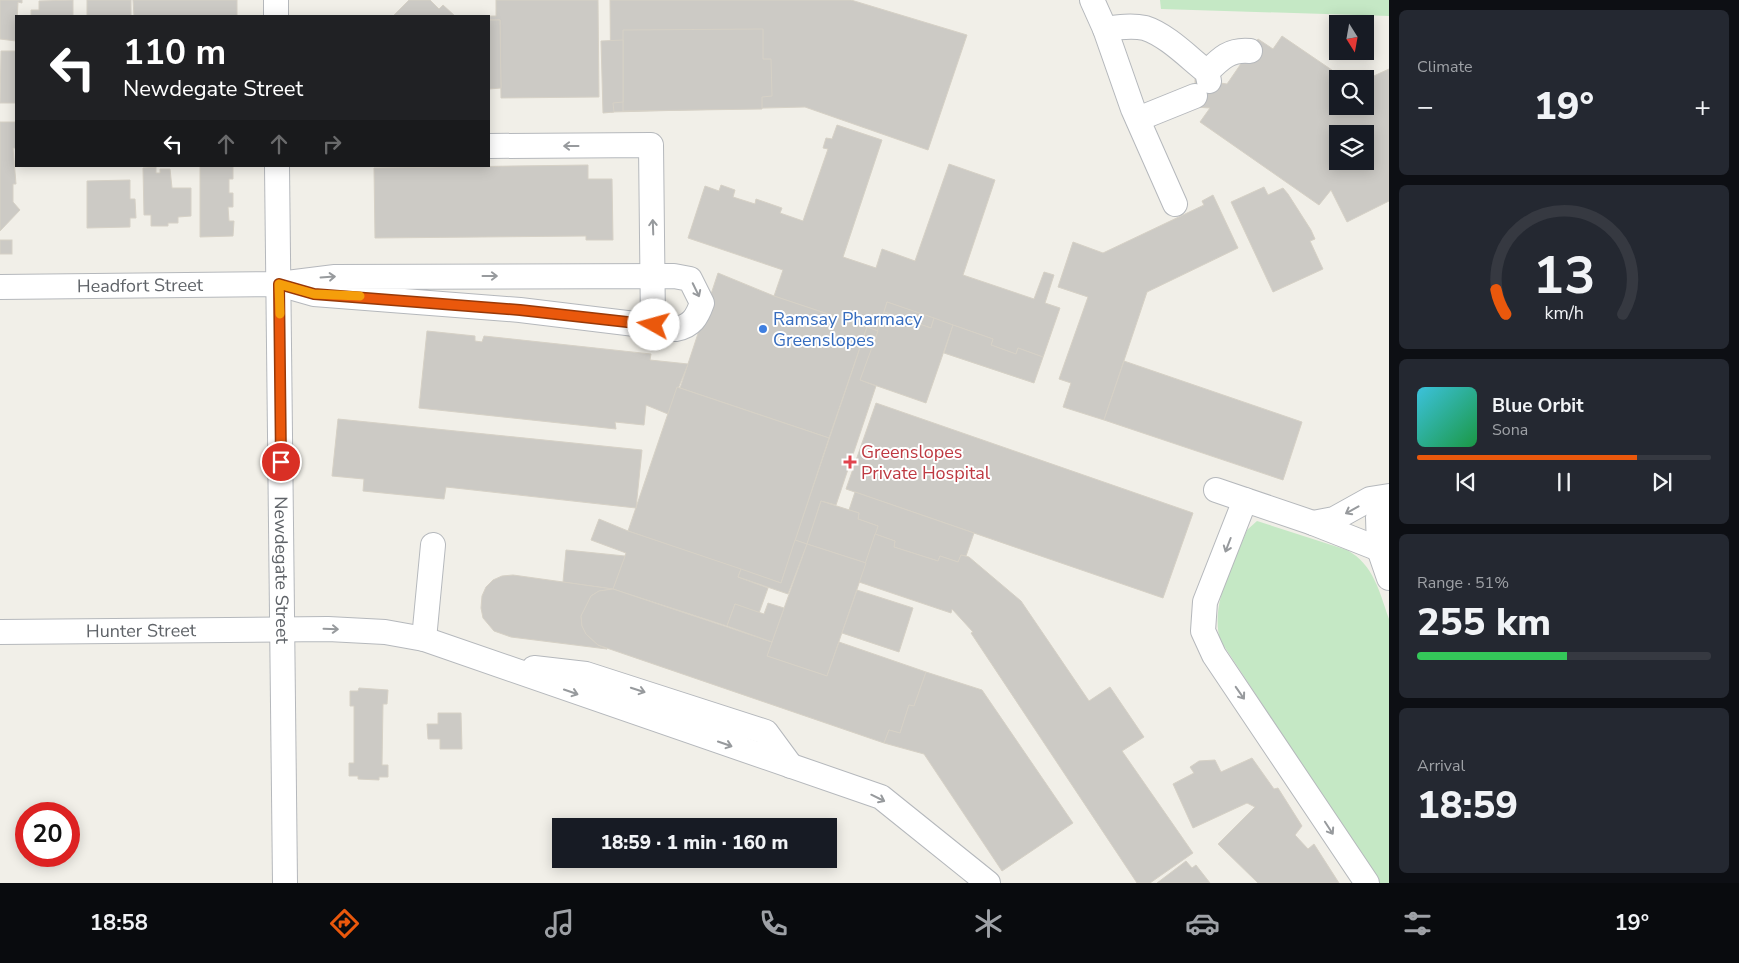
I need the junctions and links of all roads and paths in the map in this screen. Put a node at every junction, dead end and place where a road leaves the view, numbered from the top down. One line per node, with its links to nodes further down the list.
1 (276, 0): 3 (street)
2 (1092, 0): 4 (street)
3 (276, 15)
4 (1105, 28): 6 (street); 7 (street)
5 (1250, 51): 6 (street)
6 (1203, 83): 7 (street)
7 (1138, 120): 10 (street)
8 (490, 146): 12 (street, one-way to 8)
9 (277, 167): 13 (street, Newdegate Street)
10 (1175, 204)
11 (519, 276): 12 (street); 13 (street, one-way to 11); 15 (street)
12 (654, 276): 16 (street); 16 (street, one-way to 16)
13 (279, 284): 14 (street, Headfort Street); 15 (street); 25 (street, Newdegate Street)
14 (0, 287)
15 (520, 310): 16 (street)
16 (654, 325)
17 (1216, 490): 19 (street)
18 (1389, 496): 21 (street, one-way to 21)
19 (1245, 500): 21 (street); 30 (street, one-way to 30)
20 (1389, 501): 23 (street)
21 (1313, 523): 23 (street)
22 (433, 545): 27 (street)
23 (1379, 549): 24 (street)
24 (1389, 578)
25 (282, 629): 26 (street, Hunter Street); 27 (street, Hunter Street, one-way to 27); 28 (street, Newdegate Street)
26 (0, 632)
27 (424, 639): 29 (street, Hunter Street, one-way to 29)
28 (285, 883)
29 (988, 883)
30 (1367, 883)

